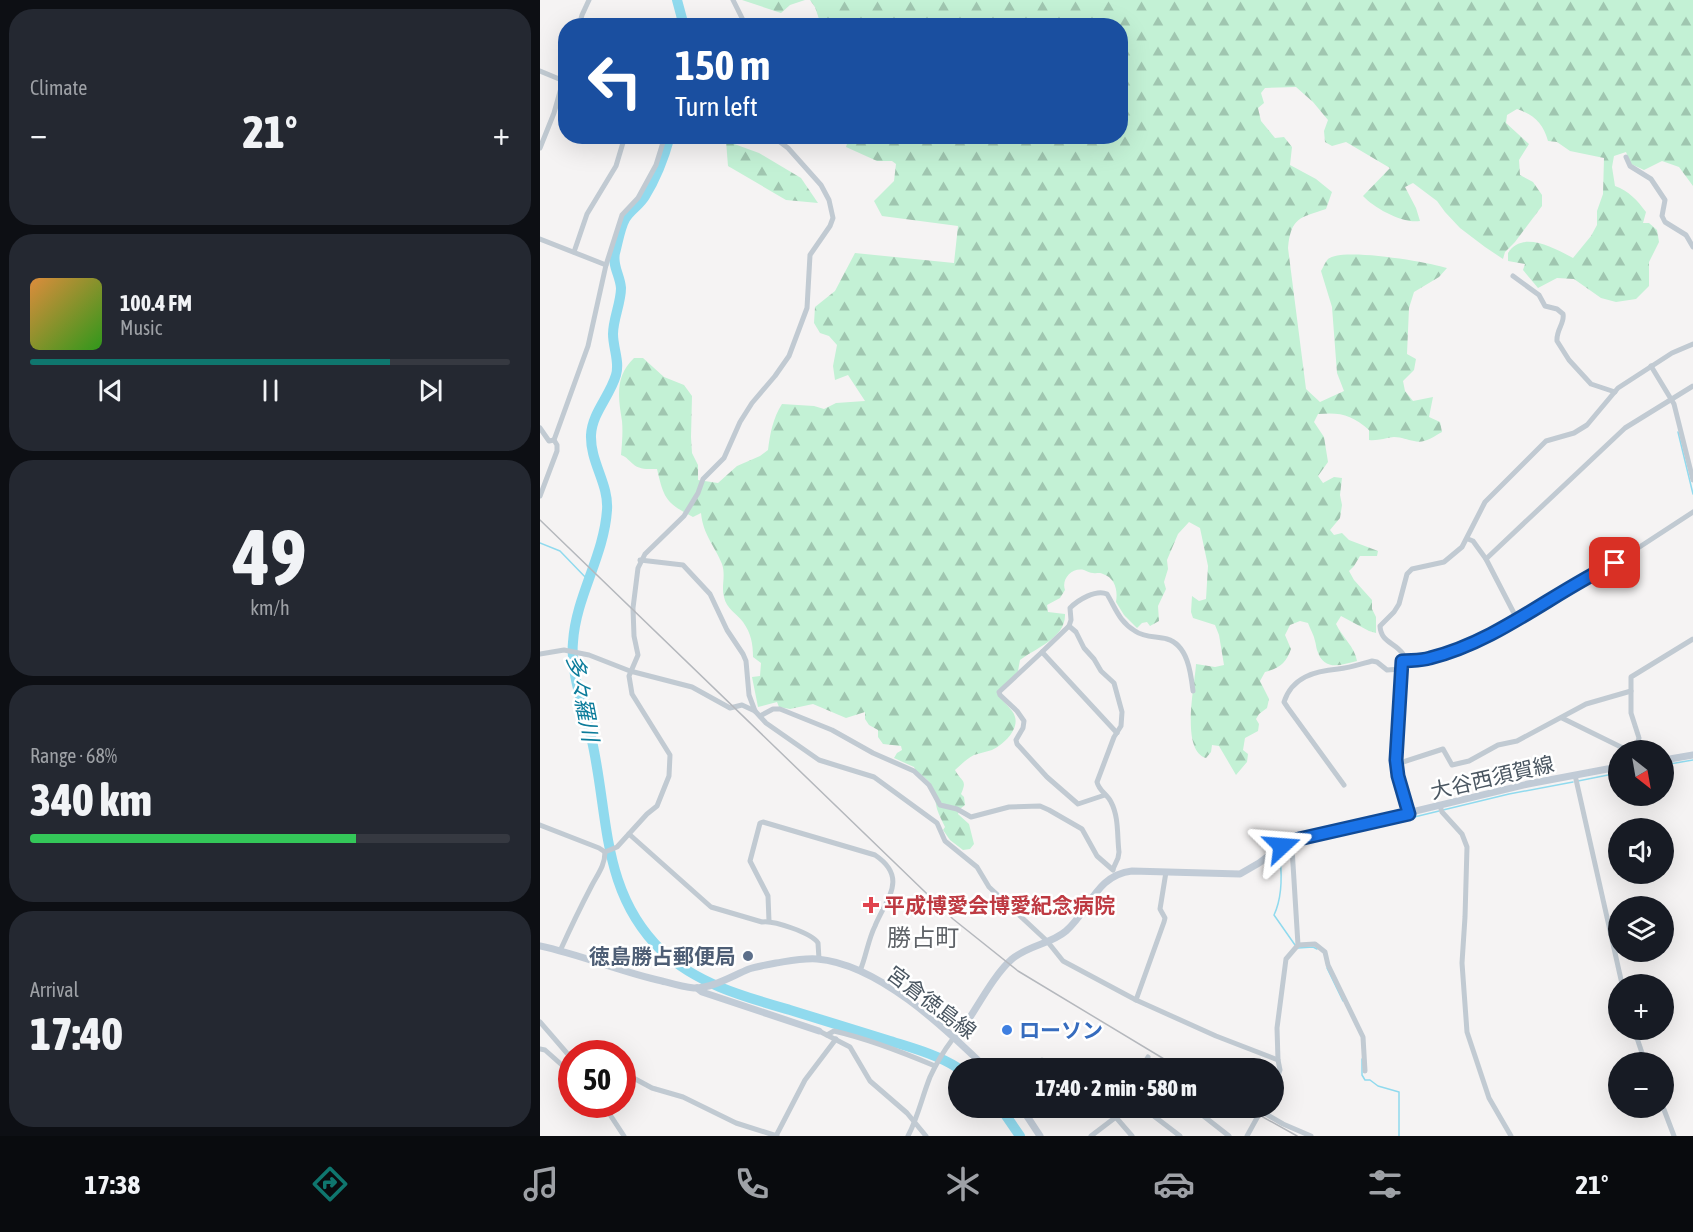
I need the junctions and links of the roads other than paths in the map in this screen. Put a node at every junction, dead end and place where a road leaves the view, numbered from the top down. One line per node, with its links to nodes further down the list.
1 (589, 0): 3 (street)
2 (733, 0): 4 (street)
3 (581, 18)
4 (742, 18)
5 (540, 71): 6 (street)
6 (558, 78)
7 (558, 100): 11 (street)
8 (623, 144): 15 (street)
9 (663, 144): 16 (street)
10 (783, 144): 30 (street)
11 (540, 148)
12 (1626, 157): 14 (street)
13 (540, 238): 15 (street)
14 (1693, 247)
15 (574, 252): 16 (street)
16 (606, 265): 24 (street)
17 (1514, 276): 21 (street)
18 (1693, 344): 19 (street)
19 (1651, 366): 21 (street); 22 (street)
20 (1693, 386): 22 (street)
21 (1615, 392): 28 (street)
22 (1672, 398): 25 (street); 29 (street)
23 (540, 428): 24 (street)
24 (554, 440): 26 (street)
25 (1693, 480)
26 (540, 496)
27 (1693, 512): 31 (street)
28 (1468, 539): 29 (street); 37 (street)
29 (1486, 560): 31 (street)
30 (640, 561): 39 (street); 42 (street)
31 (1517, 619): 37 (street)
32 (1069, 626): 35 (street); 40 (street); 46 (street)
33 (1693, 639): 41 (street)
34 (540, 648): 36 (street)
35 (1042, 652): 46 (street); 55 (street)
36 (543, 653): 39 (street)
37 (1402, 661): 38 (street)
38 (1402, 669): 51 (street); 54 (street)
39 (630, 671): 43 (street); 59 (street)
40 (1192, 691)
41 (1631, 691): 45 (street); 48 (street)
42 (749, 695): 43 (street); 44 (street)
43 (742, 705): 44 (street)
44 (758, 713): 62 (street); 65 (street)
45 (1562, 717): 47 (street); 51 (street)
46 (1117, 733): 55 (street)
47 (1608, 740)
48 (1638, 740)
49 (1693, 755): 50 (main road)
50 (1674, 758)
51 (1397, 764): 57 (street)
52 (1608, 769): 53 (main road, 大谷西須賀線)
53 (1575, 775): 56 (main road, 大谷西須賀線); 71 (street)
54 (1344, 785)
55 (1105, 795): 62 (street)
56 (1440, 806): 57 (main road, 大谷西須賀線); 109 (street)
57 (1409, 814): 60 (main road, 大谷西須賀線)
58 (540, 825): 61 (street)
59 (628, 834): 61 (street); 64 (street)
60 (1289, 843): 63 (main road, 大谷西須賀線); 66 (street)
61 (605, 852): 68 (street)
62 (1114, 872): 63 (main road, 大谷西須賀線); 65 (main road)
63 (1166, 872): 73 (street)
64 (770, 921): 69 (street); 70 (street)
65 (1047, 941): 73 (street); 77 (main road)
66 (1298, 945): 83 (street); 86 (street)
67 (540, 946): 68 (main road, 宮倉徳島線)
68 (560, 951): 72 (main road, 宮倉徳島線)
69 (819, 959): 70 (main road, 宮倉徳島線); 72 (main road, 宮倉徳島線)
70 (860, 971): 77 (main road, 宮倉徳島線)
71 (1620, 974)
72 (700, 987): 75 (main road)
73 (1136, 1000): 82 (street)
74 (540, 1022): 79 (street)
75 (819, 1031): 76 (street)
76 (827, 1035): 78 (street); 85 (street)
77 (956, 1038): 81 (main road, 宮倉徳島線); 85 (street)
78 (836, 1039): 97 (street); 99 (street)
79 (558, 1043)
80 (540, 1049): 84 (street)
81 (976, 1058)
82 (1273, 1058)
83 (1278, 1058)
84 (558, 1062)
85 (936, 1064): 97 (street)
86 (1365, 1071)
87 (636, 1079): 99 (street)
88 (613, 1118): 98 (street)
89 (1028, 1118): 102 (main road)
90 (1115, 1118): 103 (street)
91 (1117, 1118): 104 (street)
92 (1156, 1118): 105 (street)
93 (1206, 1118): 106 (street)
94 (1257, 1118): 107 (street)
95 (1275, 1118): 108 (street)
96 (1667, 1118): 110 (street)
97 (915, 1123): 100 (street); 101 (street)
98 (624, 1136)
99 (776, 1136)
100 (908, 1136)
101 (926, 1136)
102 (1040, 1136)
103 (1091, 1136)
104 (1132, 1136)
105 (1180, 1136)
106 (1229, 1136)
107 (1247, 1136)
108 (1311, 1136)
109 (1511, 1136)
110 (1674, 1136)

